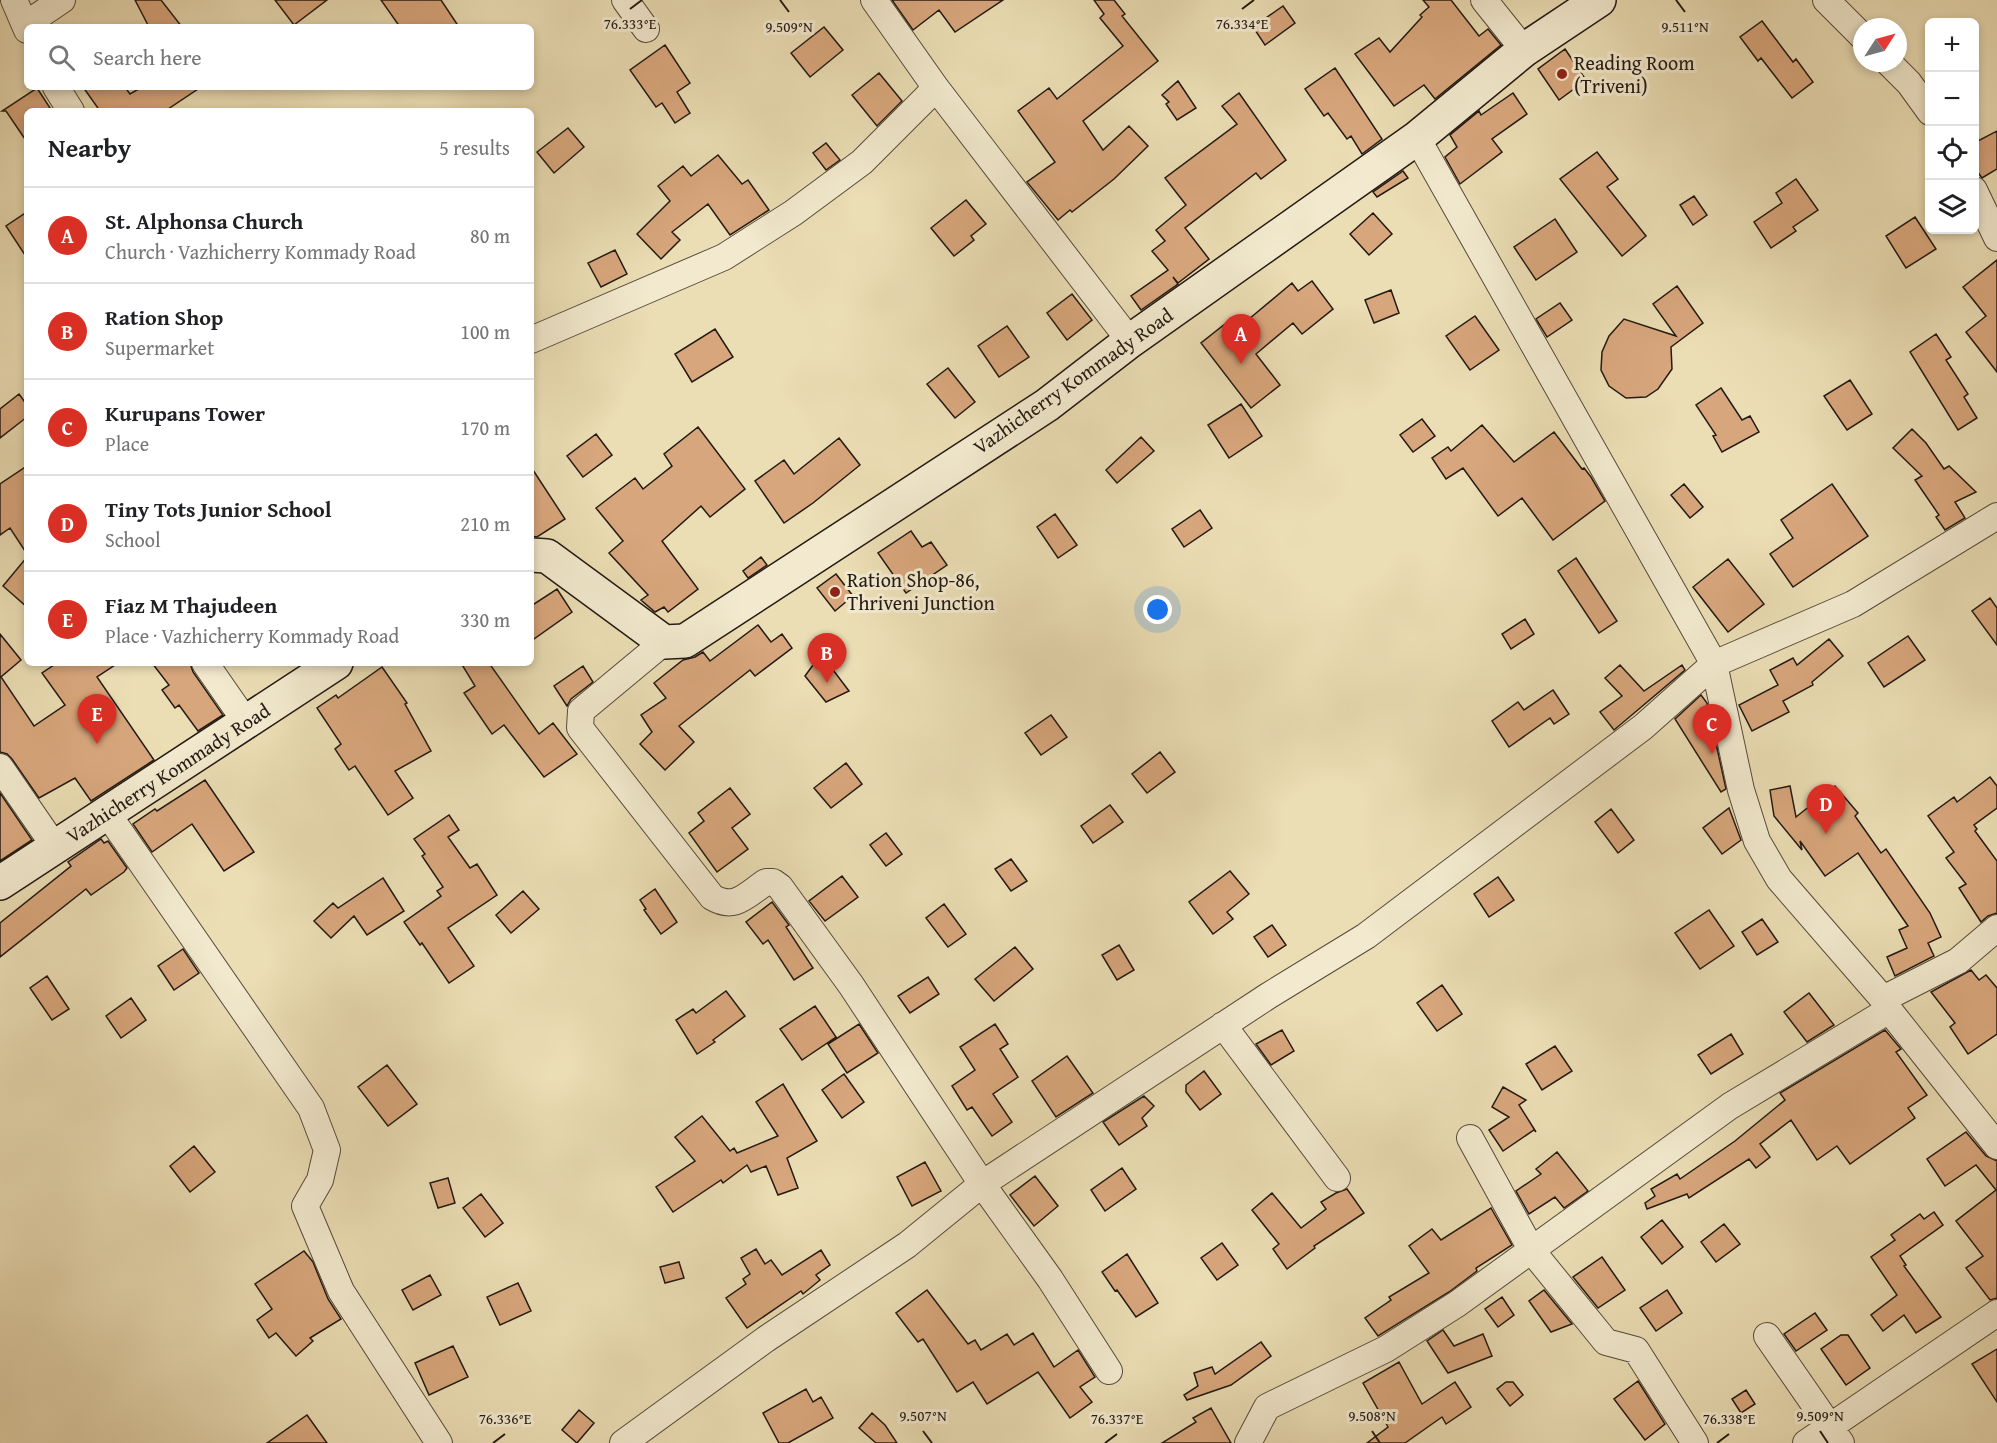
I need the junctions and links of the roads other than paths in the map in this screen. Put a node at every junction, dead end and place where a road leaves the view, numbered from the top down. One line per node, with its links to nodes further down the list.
1 (14, 0): 8 (street)
2 (62, 0): 9 (street)
3 (625, 0): 11 (street)
4 (874, 0): 14 (street)
5 (1484, 0): 12 (street)
6 (1599, 0): 12 (main road, Vazhicherry Kommady Road)
7 (1826, 0): 10 (street)
8 (25, 24)
9 (30, 24)
10 (1853, 27)
11 (646, 29)
12 (1524, 50): 18 (main road, Vazhicherry Kommady Road)
13 (1898, 72): 16 (street)
14 (936, 88): 21 (street); 22 (street)
15 (58, 90): 17 (street)
16 (1925, 106)
17 (69, 108)
18 (1417, 138): 22 (main road, Vazhicherry Kommady Road); 26 (street)
19 (1979, 200): 20 (street)
20 (1997, 238)
21 (534, 339)
22 (1130, 341): 25 (main road, Vazhicherry Kommady Road)
23 (1997, 516): 26 (street)
24 (534, 555): 25 (main road)
25 (664, 642): 40 (street)
26 (1714, 664): 35 (street); 36 (street)
27 (207, 666): 29 (street)
28 (331, 666): 29 (main road, Vazhicherry Kommady Road)
29 (246, 722): 31 (main road, Vazhicherry Kommady Road)
30 (0, 767): 32 (street)
31 (107, 813): 32 (main road, Vazhicherry Kommady Road); 47 (street)
32 (55, 847): 33 (main road, Vazhicherry Kommady Road)
33 (0, 883)
34 (1997, 928): 35 (street)
35 (1886, 1005): 38 (street); 41 (street)
36 (1223, 1025): 39 (street); 40 (street)
37 (1470, 1138): 41 (street)
38 (1997, 1146)
39 (1337, 1178)
40 (982, 1184): 44 (street); 48 (street)
41 (1532, 1251): 46 (street); 49 (street)
42 (1997, 1313): 45 (street)
43 (1767, 1336): 45 (street)
44 (1108, 1371)
45 (1835, 1435): 50 (street)
46 (1250, 1442)
47 (439, 1443)
48 (623, 1443)
49 (1695, 1443)
50 (1806, 1443)

